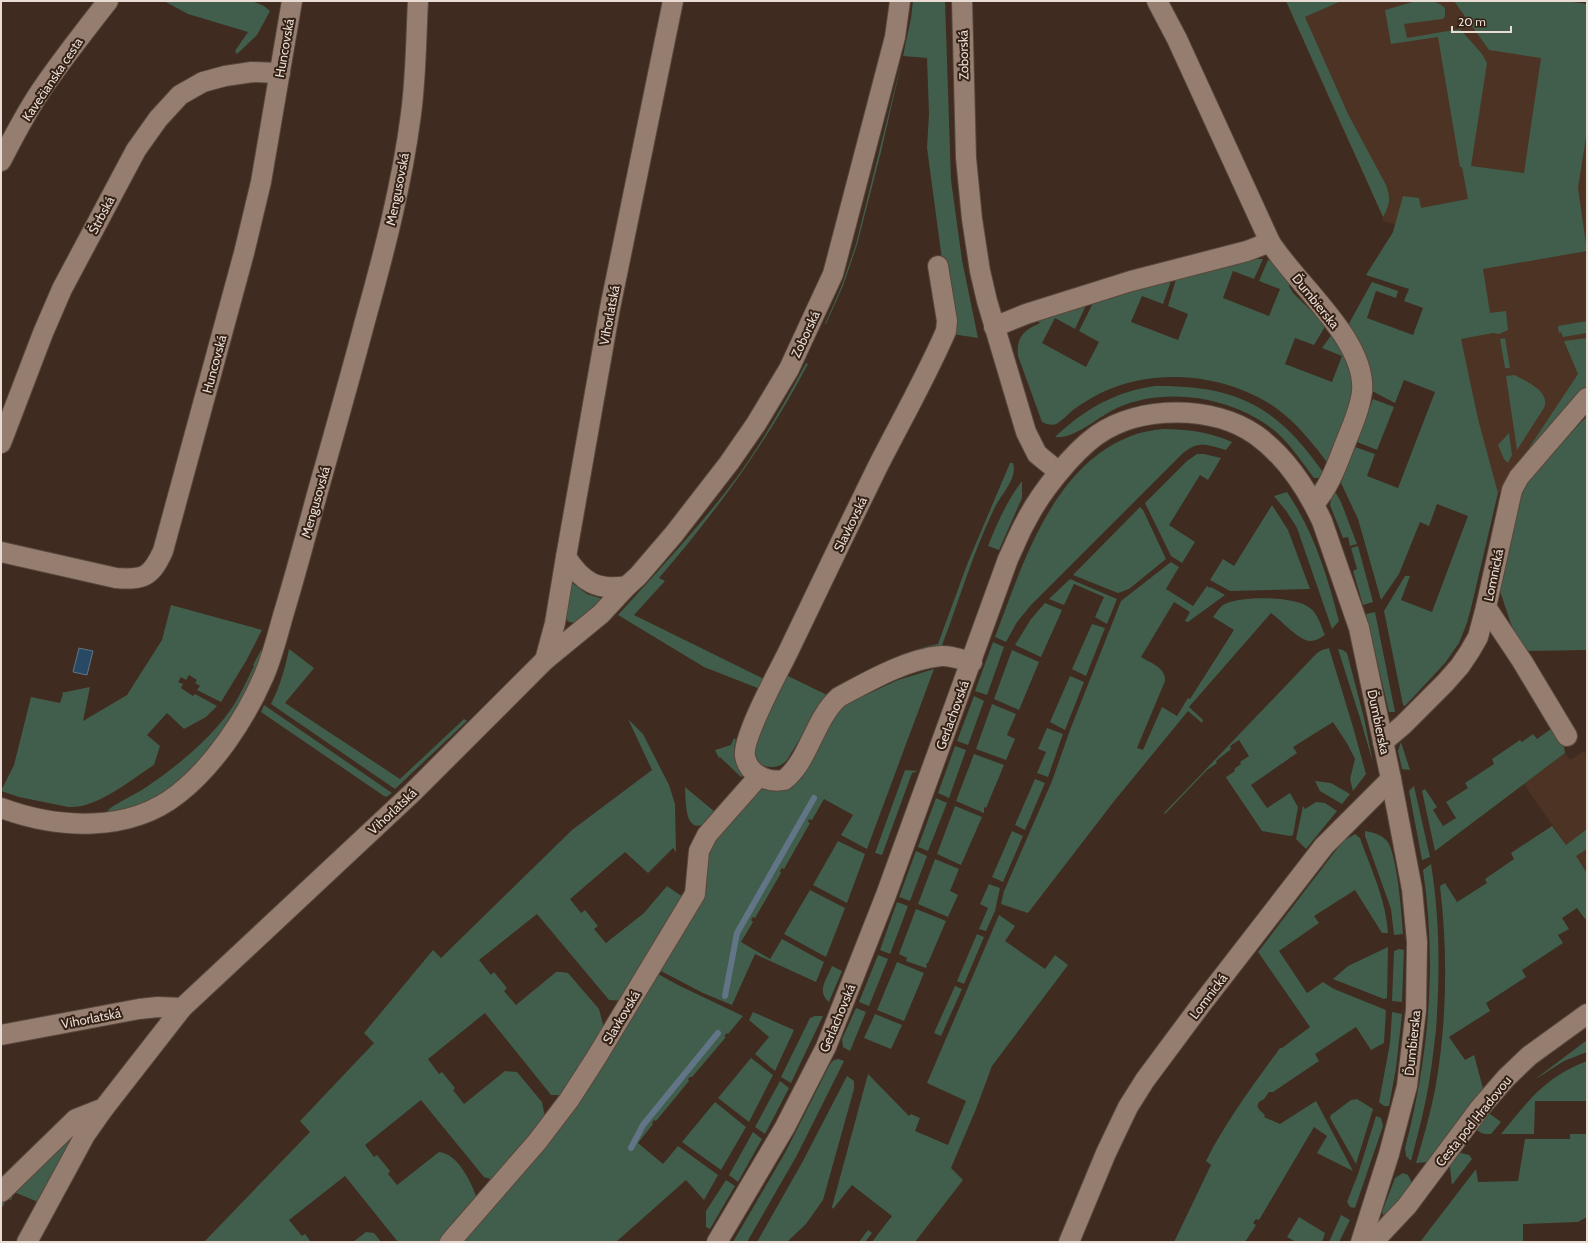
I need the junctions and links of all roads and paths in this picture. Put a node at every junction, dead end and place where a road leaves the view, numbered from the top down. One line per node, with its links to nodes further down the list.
1 (108, 1): 9 (street, Kavečianska cesta)
2 (292, 1): 8 (street, Huncovská)
3 (418, 1): 28 (street, Mengusovská)
4 (673, 1): 18 (street, Vihorlatská)
5 (900, 1): 19 (street, Zoborská)
6 (962, 1): 12 (street, Zoborská)
7 (1157, 1): 10 (street, Ďumbierska)
8 (280, 73): 14 (street, Štrbská); 17 (street, Huncovská)
9 (1, 161)
10 (1270, 242): 12 (street); 16 (street, Ďumbierska)
11 (938, 266): 26 (street, Slavkovská)
12 (994, 327): 15 (street, Zoborská)
13 (1587, 398): 20 (street, Lomnická)
14 (1, 443)
15 (1060, 472): 16 (street, Gerlachovská); 23 (street, Gerlachovská)
16 (1314, 504): 25 (street, Ďumbierska)
17 (1, 552)
18 (566, 557): 19 (street); 22 (street, Vihorlatská)
19 (627, 586): 21 (street, Zoborská)
20 (1486, 607): 24 (street); 25 (street, Lomnická)
21 (601, 614): 22 (street, Vihorlatská)
22 (545, 660): 29 (street, Vihorlatská)
23 (972, 662): 26 (street); 36 (street, Gerlachovská)
24 (1567, 736)
25 (1382, 742): 27 (street, Ďumbierska)
26 (759, 776): 35 (street, Slavkovská)
27 (1391, 779): 37 (street, Lomnická); 38 (street, Ďumbierska)
28 (1, 808)
29 (182, 1008): 31 (street, Vihorlatská); 32 (street, Vihorlatská)
30 (1587, 1014): 39 (street, Cesta pod Hradovou)
31 (1, 1035)
32 (104, 1108): 33 (street); 34 (street, Vihorlatská)
33 (1, 1192)
34 (27, 1242)
35 (450, 1242)
36 (717, 1242)
37 (1070, 1242)
38 (1360, 1242)
39 (1372, 1242)

